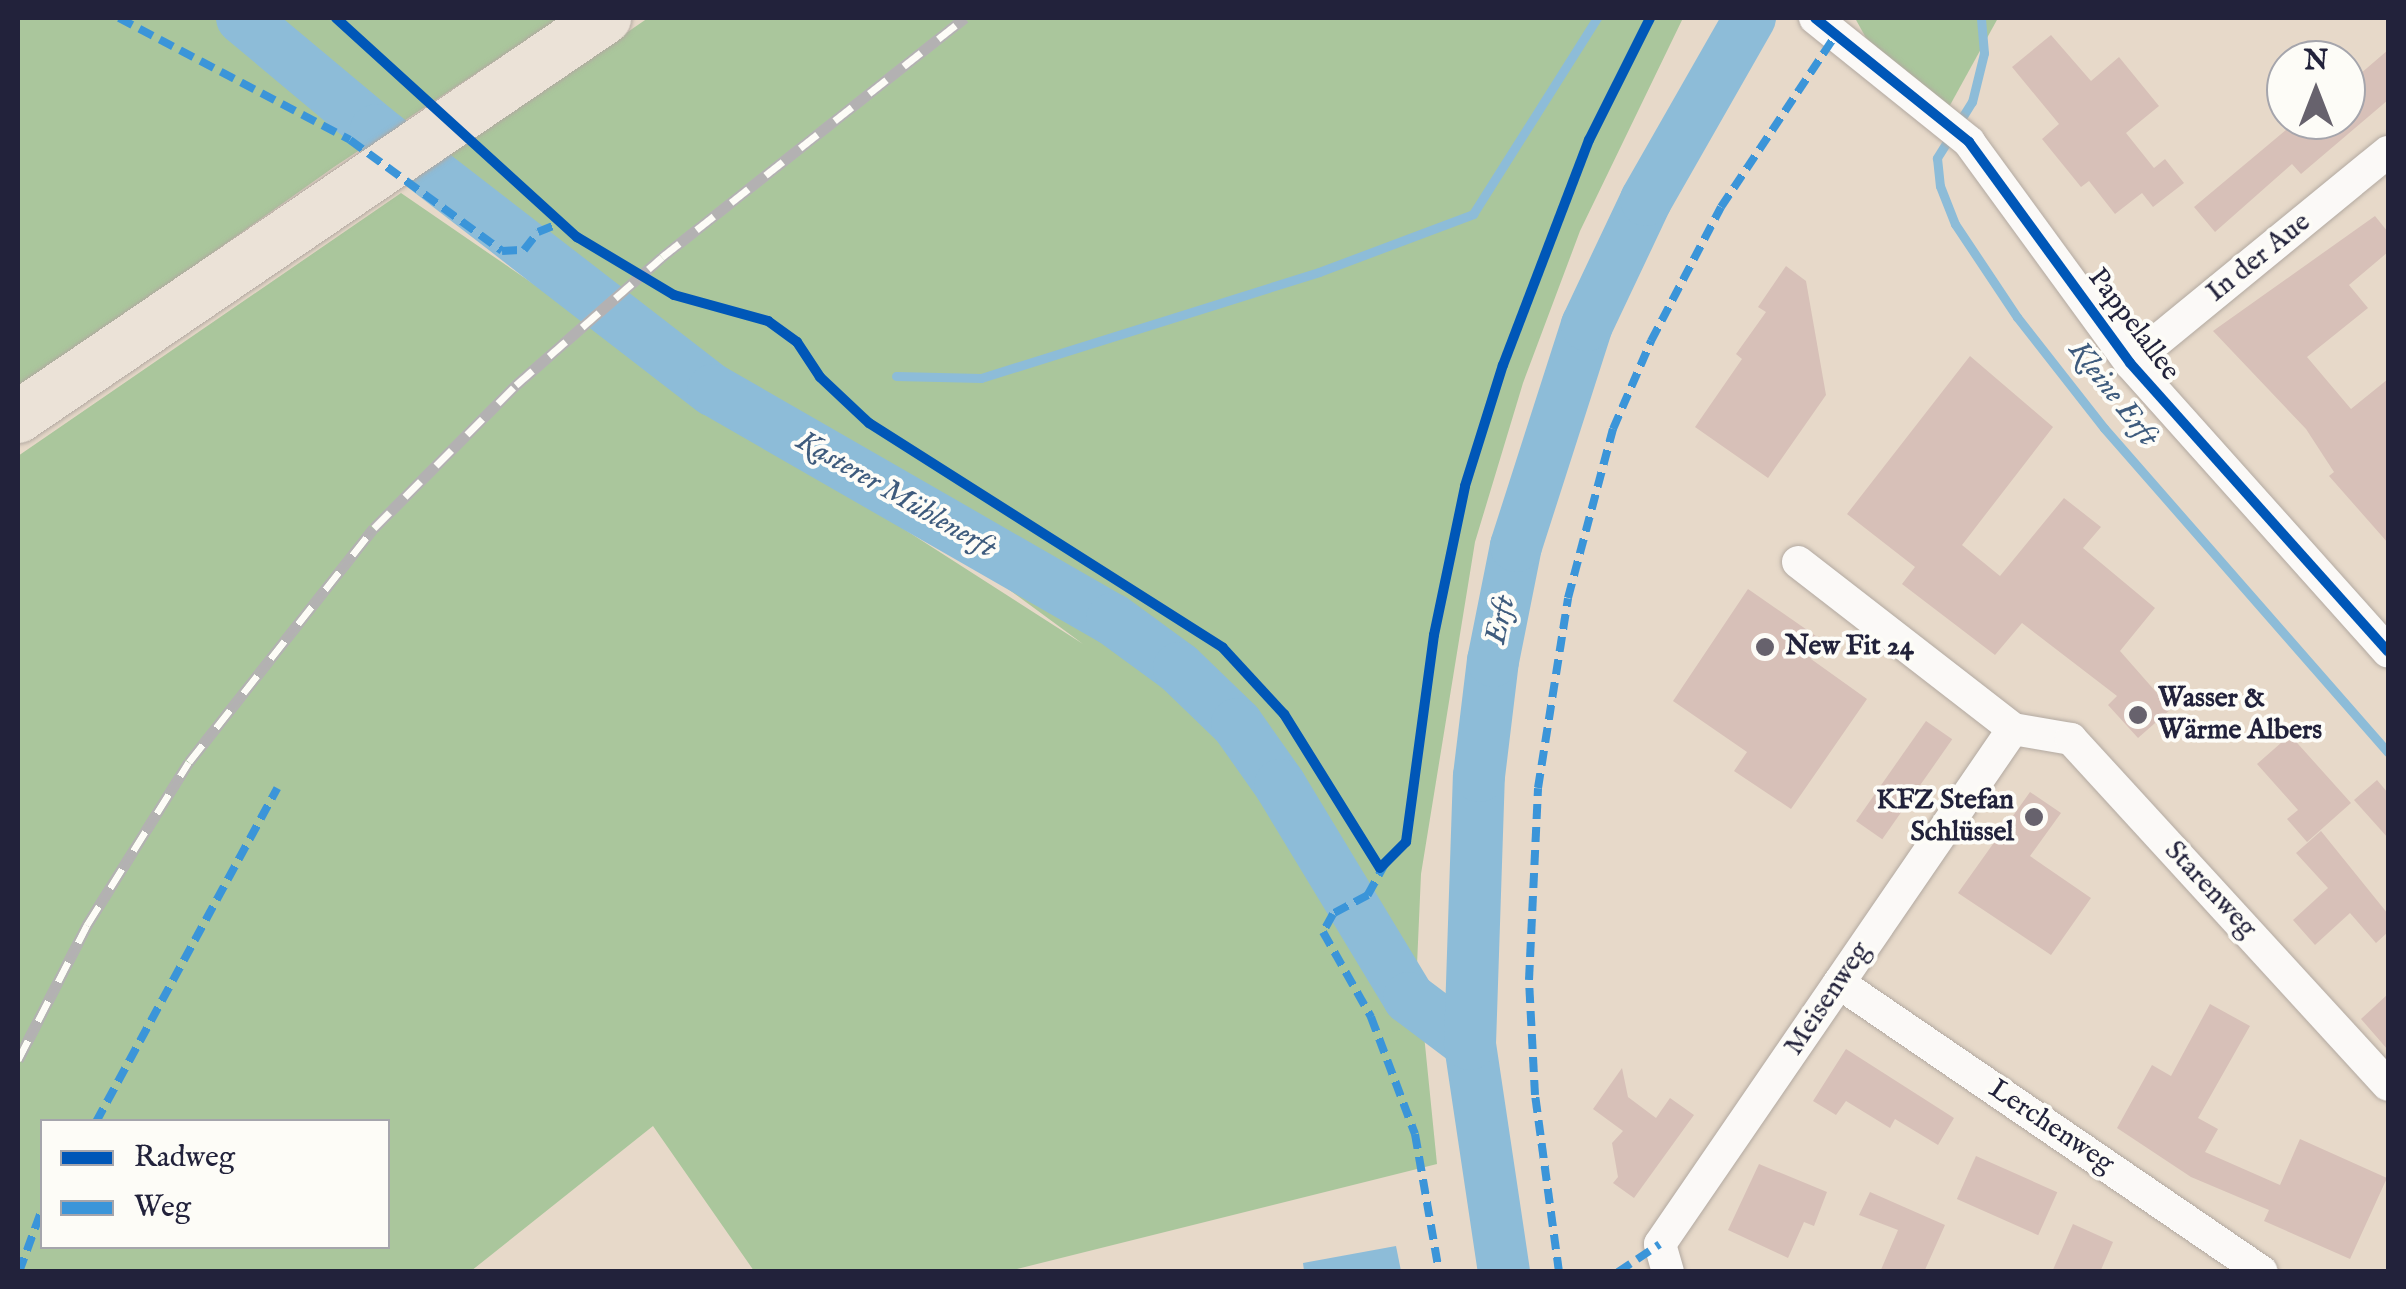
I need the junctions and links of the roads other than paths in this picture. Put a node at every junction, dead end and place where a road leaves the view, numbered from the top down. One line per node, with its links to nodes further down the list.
1 (605, 18): 5 (main road)
2 (1833, 23): 4 (street, Pappelallee)
3 (2388, 152): 4 (street, In der Aue)
4 (2130, 363): 7 (street, Pappelallee)
5 (22, 414)
6 (1798, 562): 8 (street)
7 (2388, 652)
8 (2014, 729): 9 (street, Meisenweg); 10 (street, Starenweg)
9 (1839, 983): 11 (street, Meisenweg); 12 (street, Lerchenweg)
10 (2388, 1085)
11 (1668, 1272)
12 (2262, 1272)

